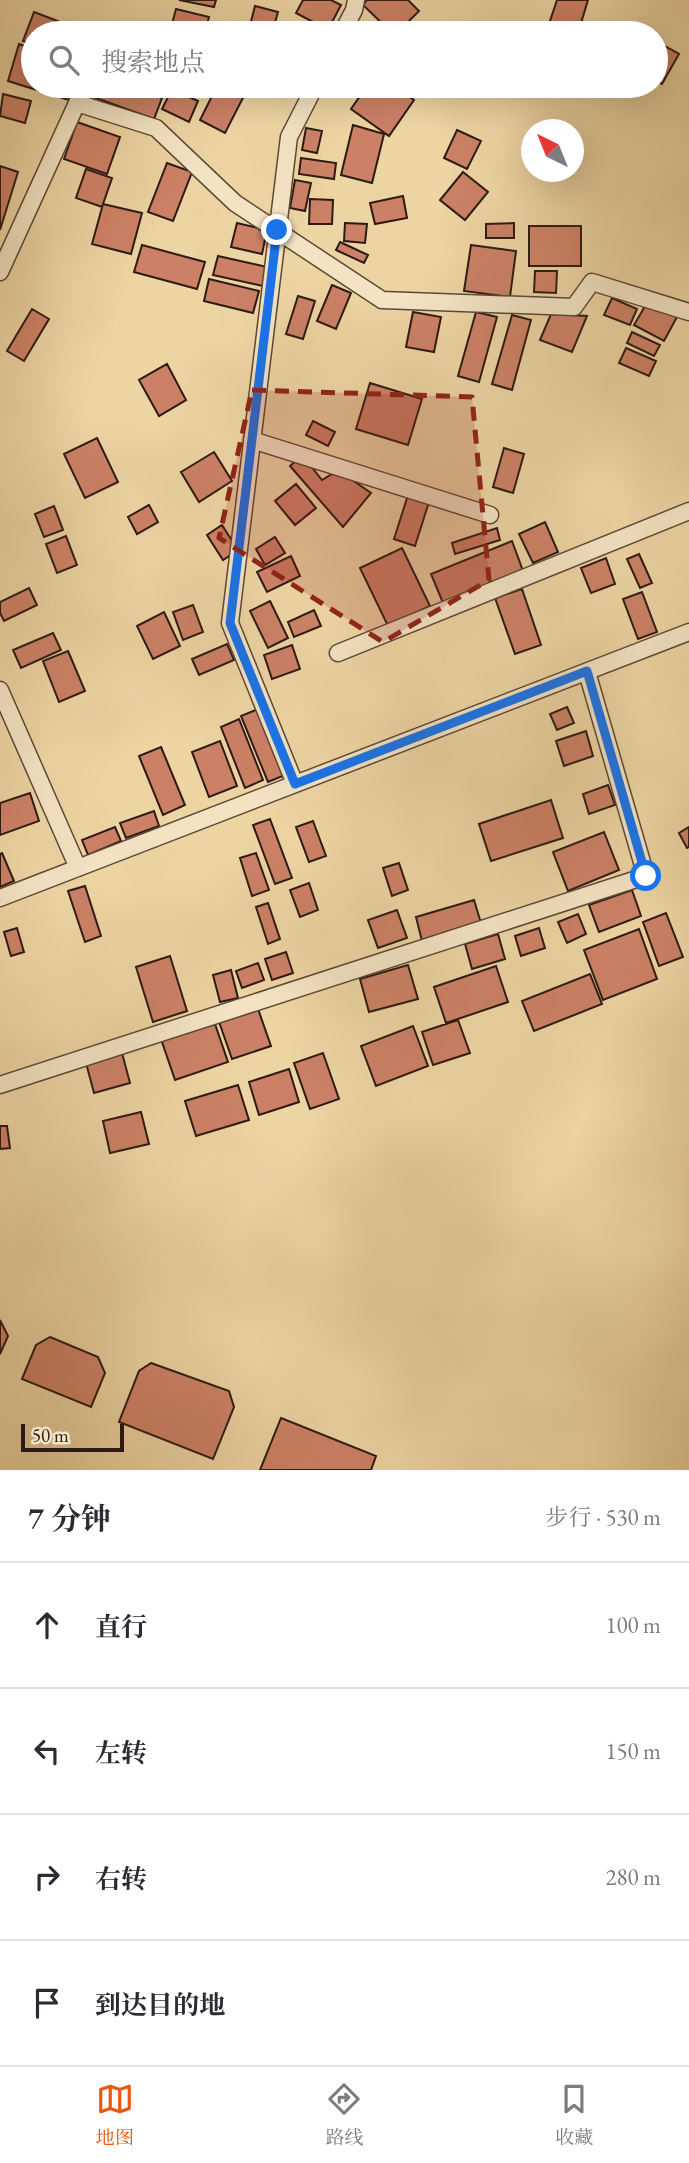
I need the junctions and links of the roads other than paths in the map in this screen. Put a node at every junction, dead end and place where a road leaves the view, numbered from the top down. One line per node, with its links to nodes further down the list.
1 (356, 0): 2 (street)
2 (348, 21)
3 (309, 98): 4 (street)
4 (277, 230): 5 (street); 6 (street); 7 (street)
5 (0, 272)
6 (689, 312)
7 (252, 440): 9 (street); 14 (street)
8 (689, 511): 11 (street)
9 (490, 515)
10 (689, 632): 12 (street)
11 (338, 653)
12 (587, 671): 14 (street); 17 (street)
13 (0, 690): 15 (street)
14 (295, 784): 15 (street)
15 (78, 868): 16 (street)
16 (0, 898)
17 (0, 1085)

